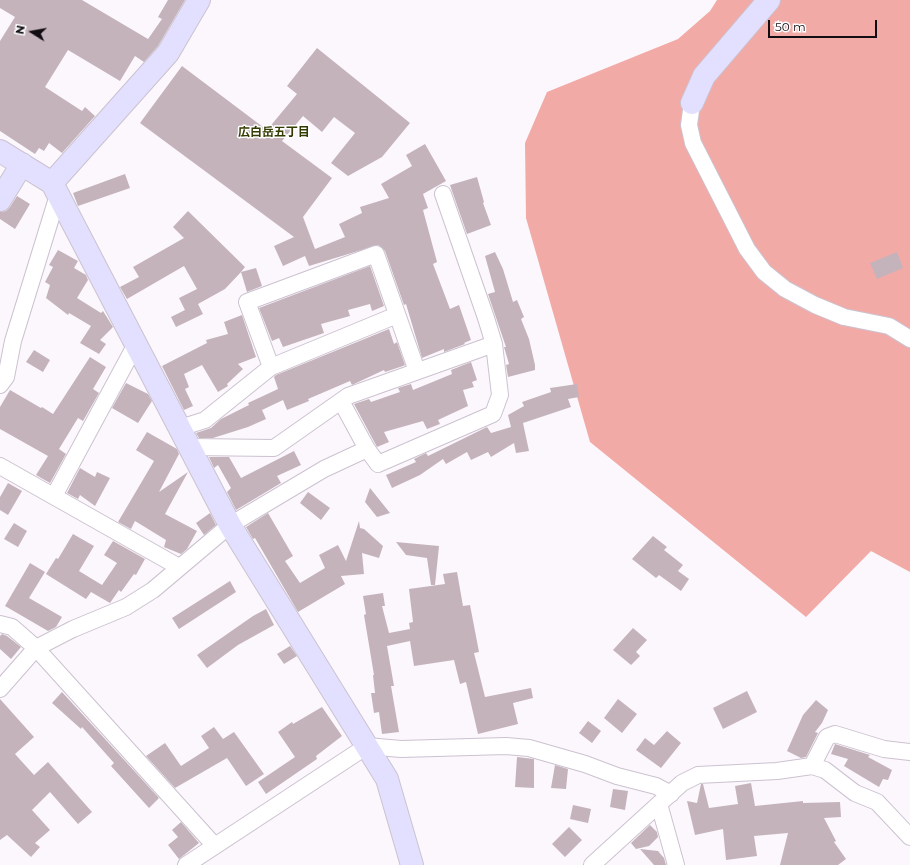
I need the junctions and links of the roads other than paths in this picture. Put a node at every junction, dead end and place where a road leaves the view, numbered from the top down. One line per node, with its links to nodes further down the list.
1 (199, 0): 6 (street)
2 (769, 0): 3 (street)
3 (692, 104): 10 (street)
4 (0, 151): 5 (street)
5 (22, 164): 6 (street); 8 (street)
6 (55, 189): 11 (street); 15 (street)
7 (443, 194): 12 (street)
8 (0, 200)
9 (398, 315): 13 (street); 13 (street); 14 (street)
10 (910, 340)
11 (136, 344): 17 (street); 21 (street)
12 (494, 344): 14 (street); 19 (street)
13 (271, 367): 17 (street)
14 (417, 371): 16 (street)
15 (0, 385)
16 (341, 401): 18 (street); 19 (street)
17 (180, 428): 18 (street)
18 (190, 447): 22 (street)
19 (367, 449): 22 (street)
20 (0, 466): 21 (street)
21 (54, 496): 23 (street)
22 (230, 524): 23 (street); 27 (street)
23 (179, 567): 25 (street)
24 (0, 624): 25 (street)
25 (36, 648): 26 (street); 32 (street)
26 (0, 689)
27 (367, 746): 30 (street); 32 (street); 34 (street)
28 (910, 752): 29 (street)
29 (812, 766): 30 (street); 31 (street)
30 (665, 799): 35 (street); 36 (street)
31 (910, 837)
32 (215, 846): 33 (street)
33 (186, 865)
34 (412, 865)
35 (592, 865)
36 (676, 865)

